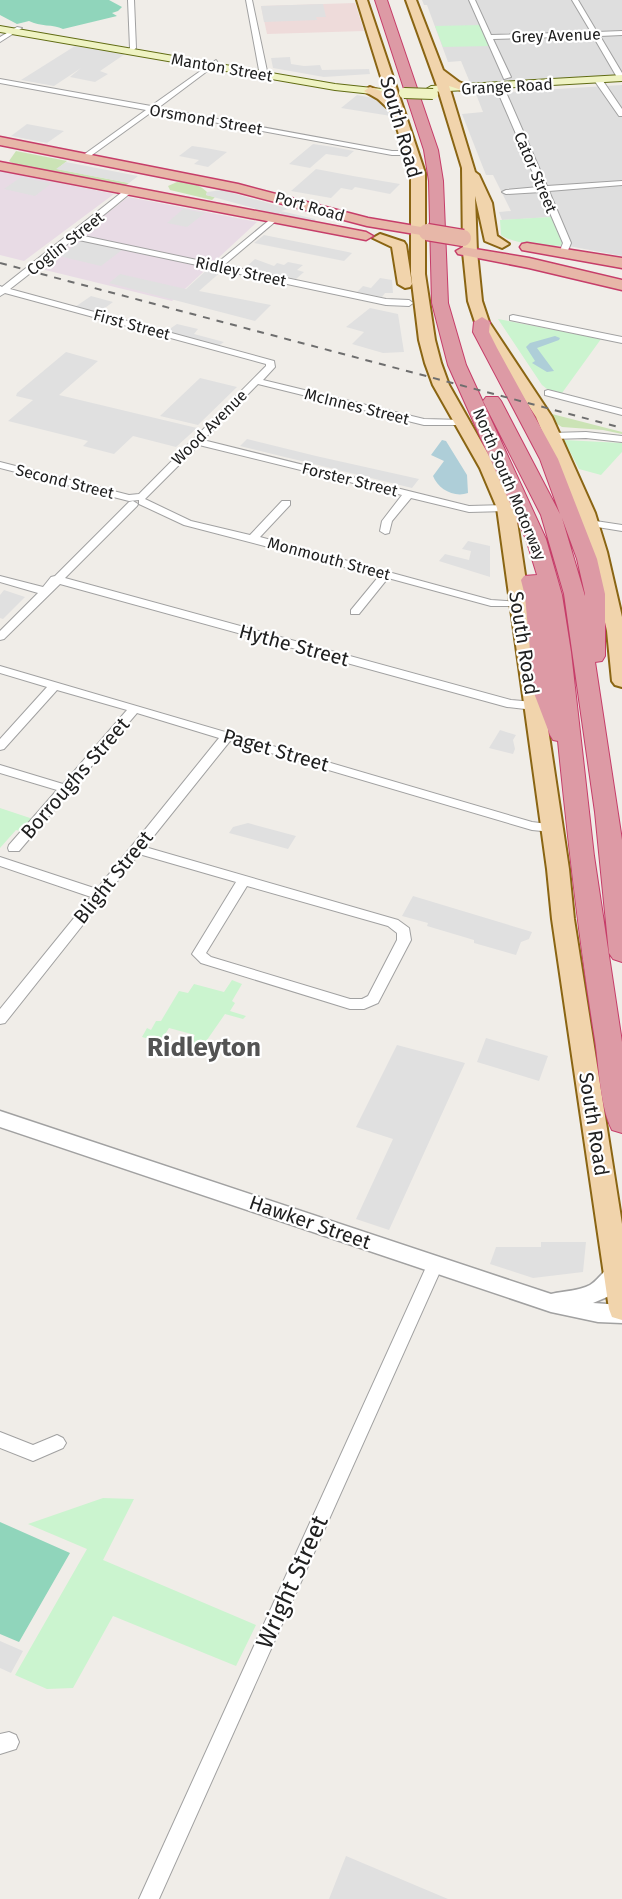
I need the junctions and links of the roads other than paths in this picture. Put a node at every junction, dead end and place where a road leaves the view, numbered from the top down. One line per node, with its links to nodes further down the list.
1 (131, 0): 14 (street)
2 (249, 0): 17 (street)
3 (362, 0): 23 (main road, South Road)
4 (381, 0): 102 (highway, North South Motorway)
5 (393, 0): 39 (highway)
6 (411, 0): 16 (main road)
7 (472, 0): 12 (street)
8 (575, 0): 11 (street)
9 (7, 29): 13 (street); 14 (main road, Manton Street)
10 (622, 33): 11 (street, Grey Avenue)
11 (594, 34): 12 (street, Grey Avenue); 19 (street)
12 (490, 37): 18 (street)
13 (0, 40)
14 (131, 50): 15 (main road, Manton Street)
15 (214, 64): 17 (main road, Manton Street); 27 (street)
16 (437, 71): 24 (main road); 26 (main road)
17 (260, 72): 22 (main road, Manton Street)
18 (507, 77)
19 (622, 79): 21 (main road, Grange Road)
20 (0, 81): 27 (street, Orsmond Street)
21 (599, 82): 24 (main road, Grange Road); 25 (main road, Grange Road); 29 (street)
22 (366, 89): 23 (main road, Manton Street); 28 (main road)
23 (396, 89): 26 (main road, Manton Street, bridge); 28 (main road, South Road)
24 (473, 90): 25 (main road, Grange Road); 26 (main road, Manton Street)
25 (501, 90): 40 (street, Cator Street)
26 (440, 93): 35 (main road)
27 (152, 109): 32 (street, Orsmond Street); 33 (street)
28 (399, 111): 32 (main road, South Road)
29 (622, 114)
30 (0, 141): 31 (highway, Port Road)
31 (22, 145): 33 (highway, Port Road); 34 (highway)
32 (412, 153): 43 (main road, South Road)
33 (85, 158): 36 (highway, Port Road)
34 (0, 164): 41 (highway, Port Road)
35 (468, 168): 51 (main road); 52 (main road)
36 (144, 170): 37 (highway, Port Road); 41 (highway)
37 (189, 178): 44 (highway); 45 (highway, Port Road)
38 (622, 183): 40 (street)
39 (451, 185)
40 (544, 189): 42 (street); 53 (street, Cator Street)
41 (129, 191): 44 (highway, Port Road); 48 (street, Coglin Street)
42 (506, 192)
43 (418, 213): 45 (highway); 50 (main road, South Road)
44 (250, 214): 47 (highway, Port Road)
45 (344, 216): 50 (highway, Port Road)
46 (453, 218): 58 (highway)
47 (273, 219): 49 (highway, Port Road); 55 (street)
48 (73, 236): 55 (street, Ridley Street); 60 (street, Coglin Street)
49 (380, 238): 50 (highway, Port Road); 61 (main road)
50 (422, 238): 52 (highway, Port Road); 65 (main road, South Road)
51 (502, 244): 52 (highway, Port Road); 53 (highway, Port Road)
52 (466, 245): 56 (main road); 57 (highway, Port Road)
53 (563, 253): 54 (highway, Port Road)
54 (622, 263)
55 (218, 266): 61 (street, Ridley Street)
56 (471, 269): 57 (highway); 64 (main road)
57 (575, 273): 59 (highway, Port Road)
58 (454, 284)
59 (622, 285)
60 (1, 291): 68 (street, First Street)
61 (409, 303): 65 (main road)
62 (457, 307): 67 (highway)
63 (513, 318): 66 (street)
64 (482, 322): 74 (main road); 97 (highway)
65 (427, 340): 73 (main road, South Road)
66 (622, 340)
67 (467, 346)
68 (264, 359): 70 (street, Wood Avenue)
69 (477, 368): 97 (highway, North South Motorway)
70 (256, 381): 73 (street, McInnes Street); 76 (street, Wood Avenue)
71 (548, 393): 72 (street)
72 (622, 412)
73 (460, 422): 81 (main road, South Road)
74 (552, 436): 75 (street); 82 (main road)
75 (622, 439)
76 (195, 441): 78 (street, Forster Street); 79 (street, Wood Avenue)
77 (0, 465): 79 (street, Second Street)
78 (408, 494): 81 (street, Forster Street); 84 (street)
79 (137, 500): 85 (street, Monmouth Street); 88 (street, Wood Avenue)
80 (286, 503): 85 (street)
81 (506, 508): 90 (main road, South Road); 102 (highway)
82 (589, 523): 83 (street); 92 (main road)
83 (622, 528)
84 (385, 531)
85 (253, 538): 86 (street, Monmouth Street)
86 (386, 574): 90 (street, Monmouth Street); 91 (street)
87 (0, 579): 89 (street)
88 (56, 579): 89 (street, Wood Avenue); 98 (street, Hythe Street)
89 (44, 591): 93 (street, Wood Avenue)
90 (518, 604): 98 (main road, South Road)
91 (355, 612)
92 (619, 632): 95 (main road)
93 (0, 637)
94 (0, 669): 96 (street, Paget Street)
95 (622, 681)
96 (55, 685): 99 (street, Paget Street); 101 (street)
97 (591, 701): 111 (highway, North South Motorway)
98 (534, 706): 105 (main road, South Road)
99 (135, 708): 100 (street, Paget Street); 104 (street, Borroughs Street)
100 (227, 736): 105 (street, Paget Street); 107 (street, Blight Street)
101 (0, 746)
102 (571, 763): 114 (highway, North South Motorway)
103 (0, 769): 104 (street)
104 (67, 789): 106 (street, Borroughs Street)
105 (552, 828): 116 (main road, South Road)
106 (14, 848)
107 (135, 849): 109 (street); 110 (street, Blight Street)
108 (0, 861): 110 (street)
109 (243, 881): 109 (street)
110 (99, 895): 112 (street, Blight Street)
111 (622, 953)
112 (0, 1019)
113 (0, 1119): 115 (street, Hawker Street)
114 (622, 1122)
115 (435, 1265): 117 (street, Hawker Street); 122 (street, Wright Street)
116 (617, 1273): 117 (street); 118 (main road, South Road)
117 (551, 1303): 119 (street, Hawker Street)
118 (622, 1309)
119 (622, 1314)
120 (0, 1440): 121 (street)
121 (57, 1443)
122 (149, 1899)

